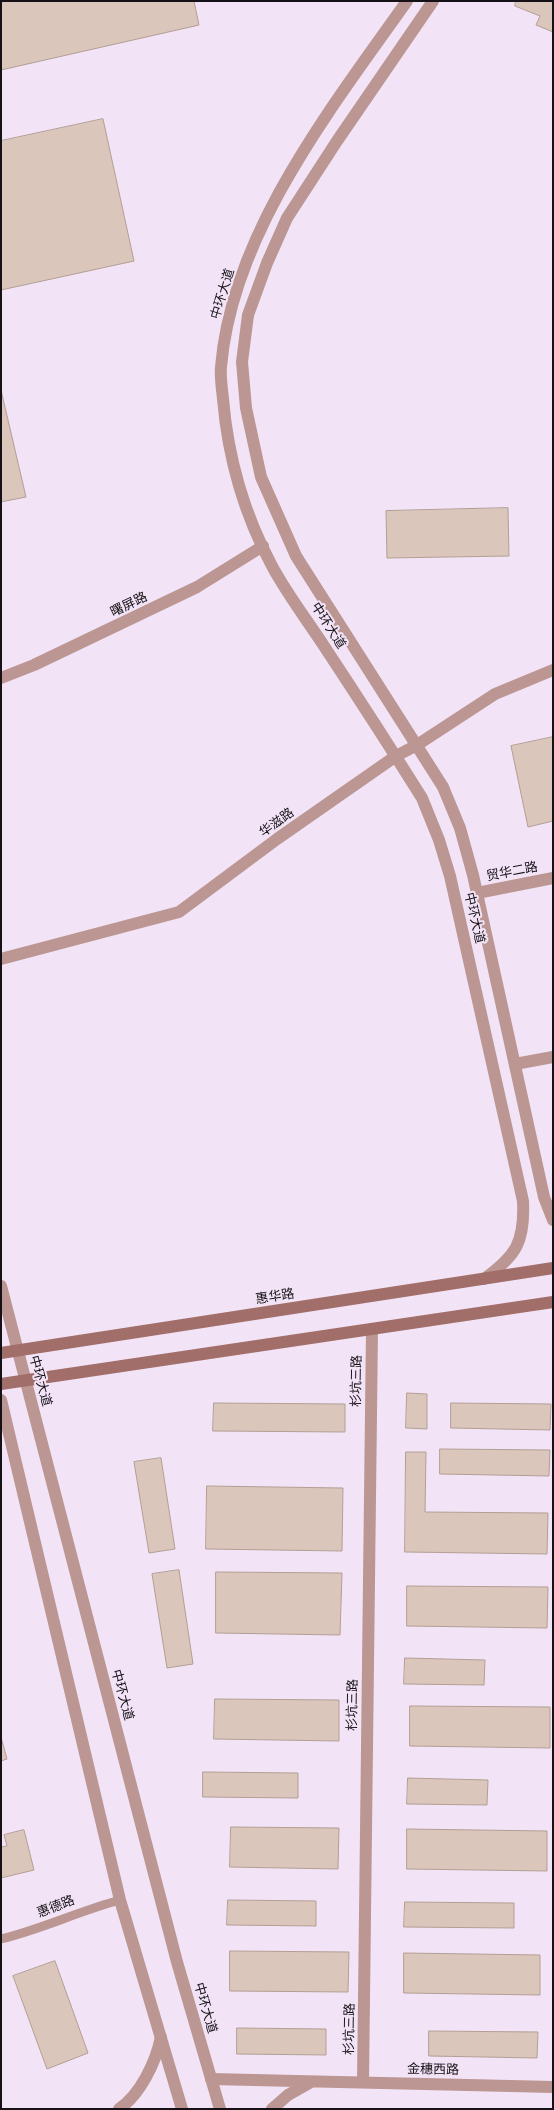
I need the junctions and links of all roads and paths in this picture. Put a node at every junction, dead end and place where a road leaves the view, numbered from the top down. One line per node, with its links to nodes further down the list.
1 (407, 1): 3 (street, 中环大道)
2 (433, 1): 6 (street, 中环大道)
3 (263, 546): 5 (street, 曙屏路); 7 (street, 中环大道)
4 (553, 670): 6 (street, 华滋路)
5 (1, 678)
6 (417, 745): 7 (street, 华滋路); 9 (street, 中环大道)
7 (396, 756): 10 (street, 华滋路); 15 (street, 中环大道)
8 (553, 878): 9 (street, 贸华二路)
9 (477, 893): 12 (street, 中环大道)
10 (1, 959)
11 (553, 1057): 12 (street)
12 (514, 1064): 13 (street, 中环大道)
13 (553, 1220)
14 (553, 1268): 15 (main road, 惠华路)
15 (484, 1279): 19 (main road, 惠华路)
16 (1, 1286): 19 (street, 中环大道)
17 (550, 1304): 18 (main road)
18 (372, 1329): 21 (main road); 29 (street, 杉坑三路)
19 (18, 1351): 20 (main road, 惠华路); 21 (street, 中环大道)
20 (1, 1353)
21 (25, 1380): 22 (main road); 27 (street, 中环大道)
22 (1, 1384)
23 (1, 1400): 24 (street)
24 (120, 1900): 25 (lane, 惠德路); 26 (street)
25 (1, 1939)
26 (161, 2037): 31 (street); 32 (street)
27 (211, 2079): 28 (street, 金穗西路); 33 (street, 中环大道)
28 (312, 2081): 29 (street, 金穗西路); 34 (street)
29 (363, 2082): 30 (street, 金穗西路)
30 (553, 2087)
31 (119, 2109)
32 (182, 2109)
33 (220, 2109)
34 (272, 2109)

